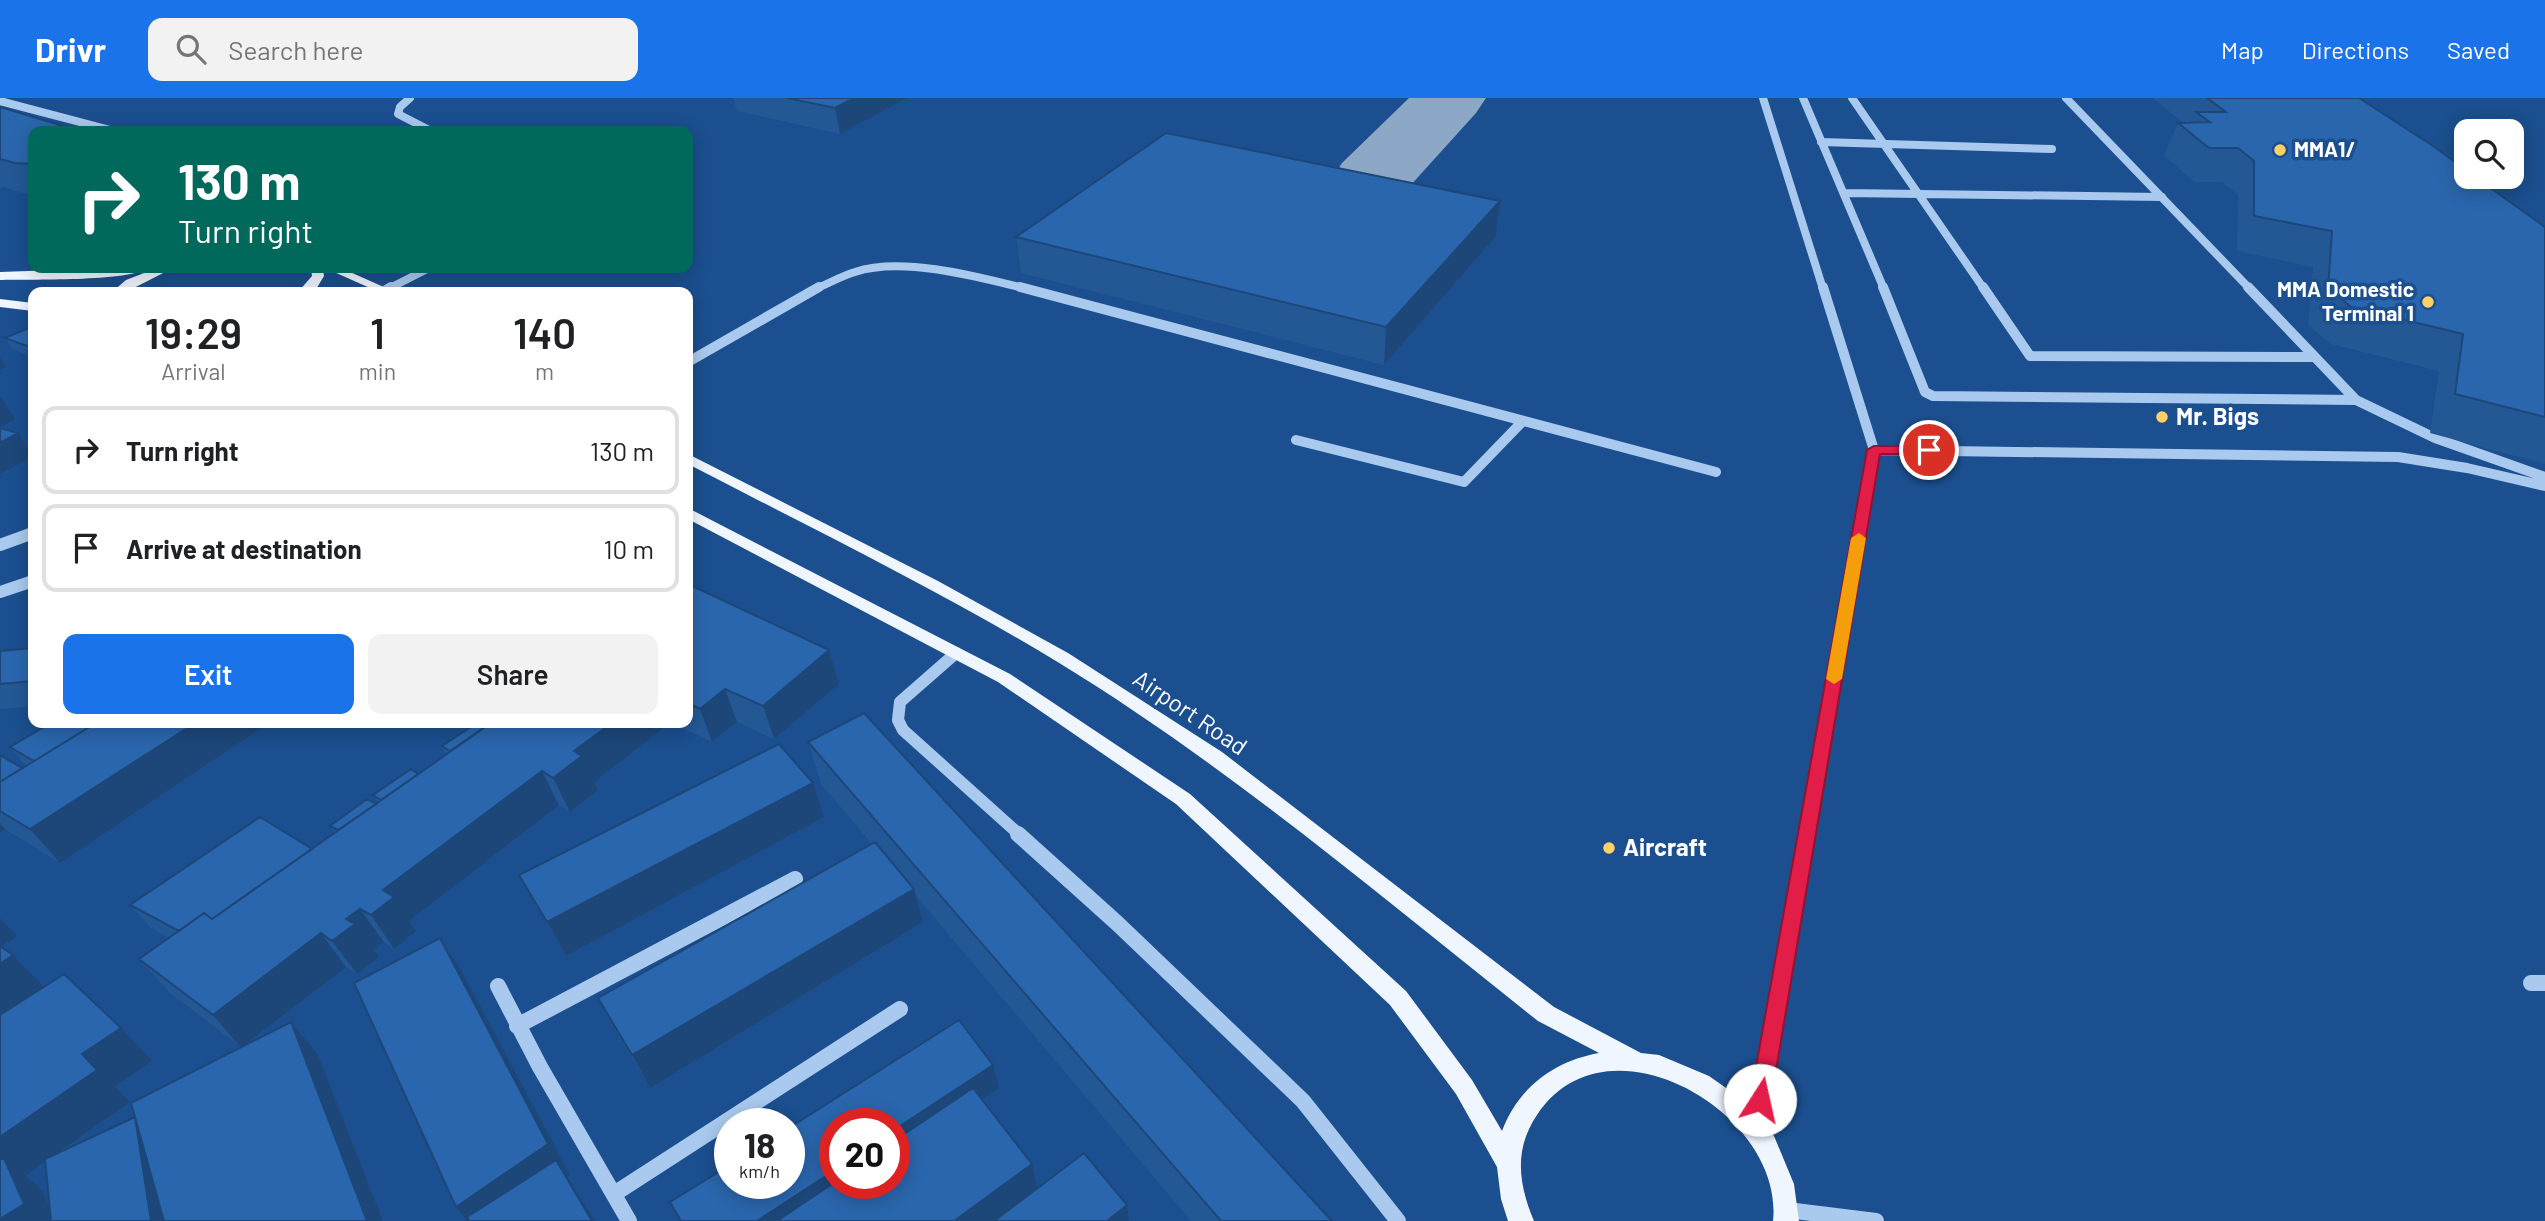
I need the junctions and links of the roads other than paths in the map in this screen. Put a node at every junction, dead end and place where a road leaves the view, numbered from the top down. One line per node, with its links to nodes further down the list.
1 (410, 98): 8 (lane)
2 (1763, 98): 30 (lane)
3 (1803, 98): 9 (lane)
4 (1852, 98): 10 (lane)
5 (2066, 98): 14 (lane)
6 (0, 101): 7 (lane)
7 (95, 126)
8 (421, 126)
9 (1821, 142): 10 (lane); 12 (lane)
10 (1885, 144): 11 (lane); 13 (lane)
11 (2052, 149)
12 (1845, 193): 13 (lane); 27 (lane)
13 (1920, 194): 14 (lane); 25 (lane)
14 (2162, 197): 25 (lane)
15 (101, 273): 19 (main road)
16 (155, 273): 20 (main road)
17 (343, 273): 21 (main road)
18 (420, 273): 22 (lane)
19 (0, 276)
20 (125, 287)
21 (378, 287)
22 (395, 287)
23 (0, 303): 24 (main road)
24 (28, 306)
25 (2313, 358): 27 (lane)
26 (693, 359): 28 (lane)
27 (2356, 400): 33 (lane)
28 (1523, 421): 29 (lane); 32 (lane)
29 (1296, 439)
30 (1874, 450): 34 (lane); 46 (lane)
31 (693, 461): 45 (main road, Airport Road)
32 (1716, 472)
33 (2545, 477)
34 (2545, 486)
35 (693, 516): 40 (main road)
36 (28, 535): 37 (lane)
37 (0, 545)
38 (28, 583): 39 (lane)
39 (0, 592)
40 (956, 653): 47 (main road); 51 (lane)
41 (795, 879): 44 (lane)
42 (498, 986): 44 (lane)
43 (900, 1009): 48 (lane)
44 (517, 1026): 48 (lane)
45 (1632, 1059): 46 (main road); 47 (main road)
46 (1756, 1128): 49 (main road)
47 (1510, 1166): 52 (main road)
48 (614, 1194): 50 (lane)
49 (1787, 1215): 53 (lane)
50 (629, 1221)
51 (1398, 1221)
52 (1521, 1221)
53 (1876, 1221)

